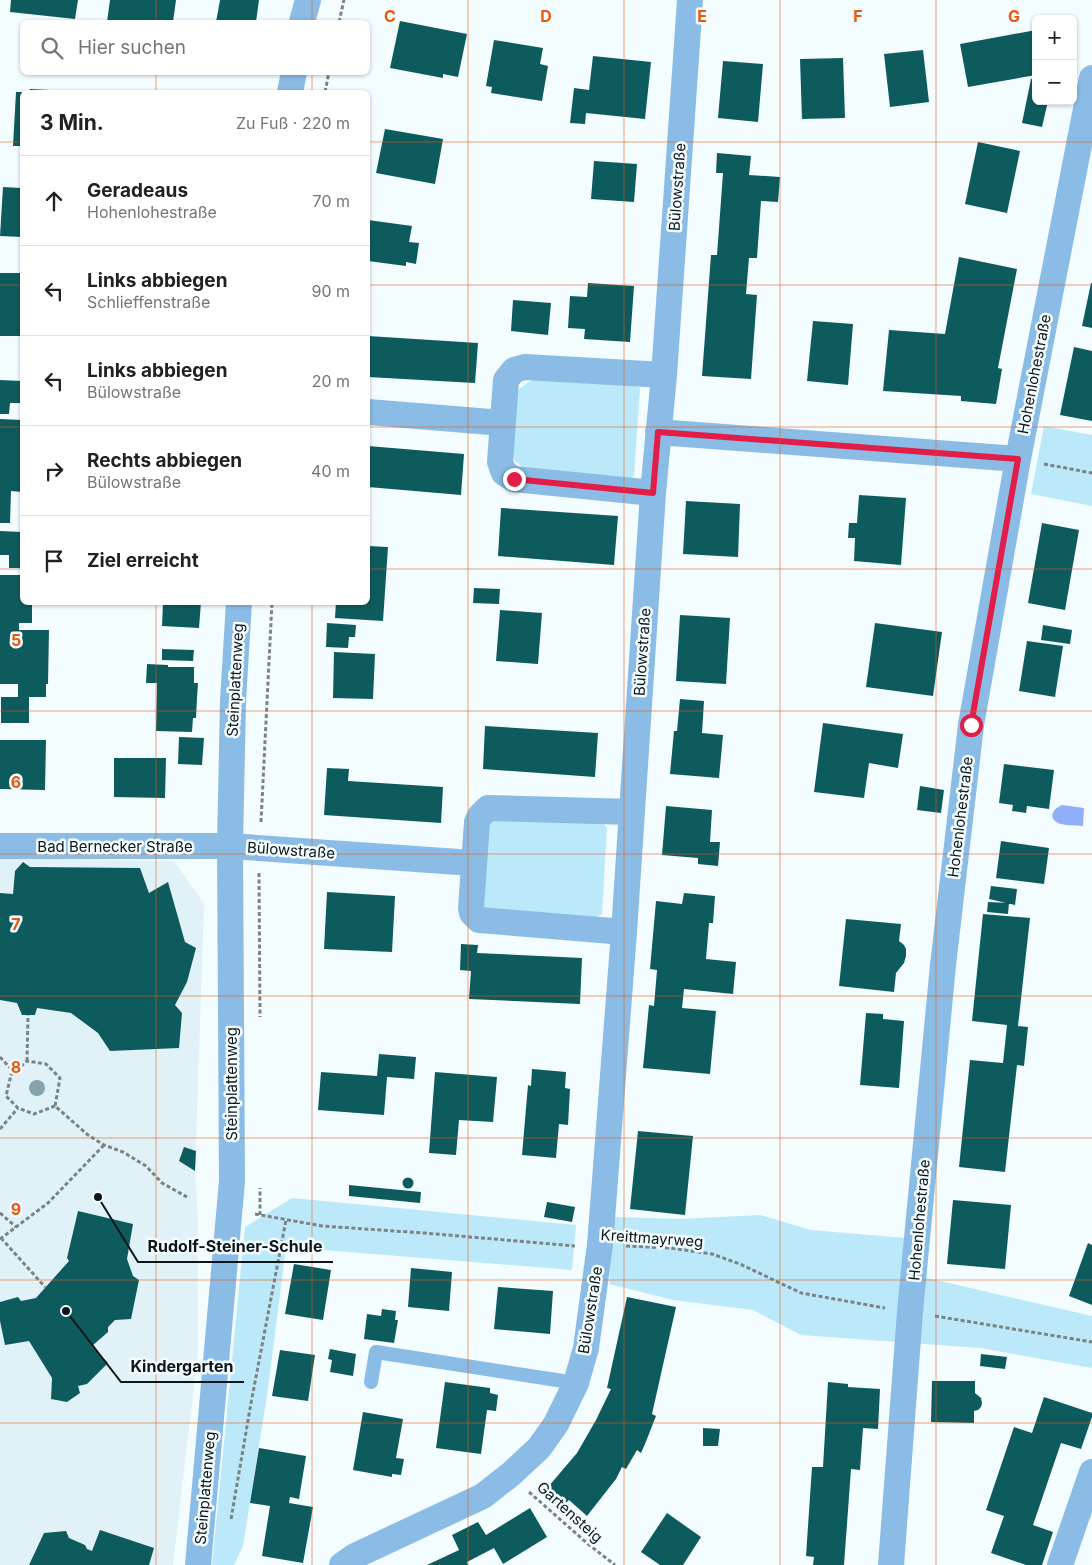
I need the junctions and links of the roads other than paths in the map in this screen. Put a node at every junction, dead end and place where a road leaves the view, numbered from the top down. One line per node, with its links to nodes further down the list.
1 (308, 0): 3 (street)
2 (690, 0): 7 (street, Bülowstraße)
3 (303, 20)
4 (293, 75): 6 (street)
5 (1092, 78): 11 (street, Hohenlohestraße)
6 (290, 90)
7 (664, 375): 9 (street); 10 (street, Bülowstraße)
8 (370, 412): 9 (street)
9 (503, 422): 12 (street)
10 (658, 432): 11 (street); 12 (street, Bülowstraße)
11 (1018, 459): 24 (street, Hohenlohestraße)
12 (653, 493): 14 (street, Bülowstraße)
13 (239, 605): 16 (street, Steinplattenweg)
14 (631, 812): 17 (street); 18 (street, Bülowstraße)
15 (0, 846): 16 (street, Bad Bernecker Straße)
16 (230, 846): 17 (street, Bülowstraße); 22 (street, Steinplattenweg)
17 (473, 863): 18 (street)
18 (624, 932): 20 (street, Bülowstraße)
19 (370, 1382): 20 (lane)
20 (576, 1383): 23 (street, Bülowstraße)
21 (1092, 1472): 25 (street)
22 (198, 1565)
23 (342, 1565)
24 (891, 1565)
25 (1060, 1565)

